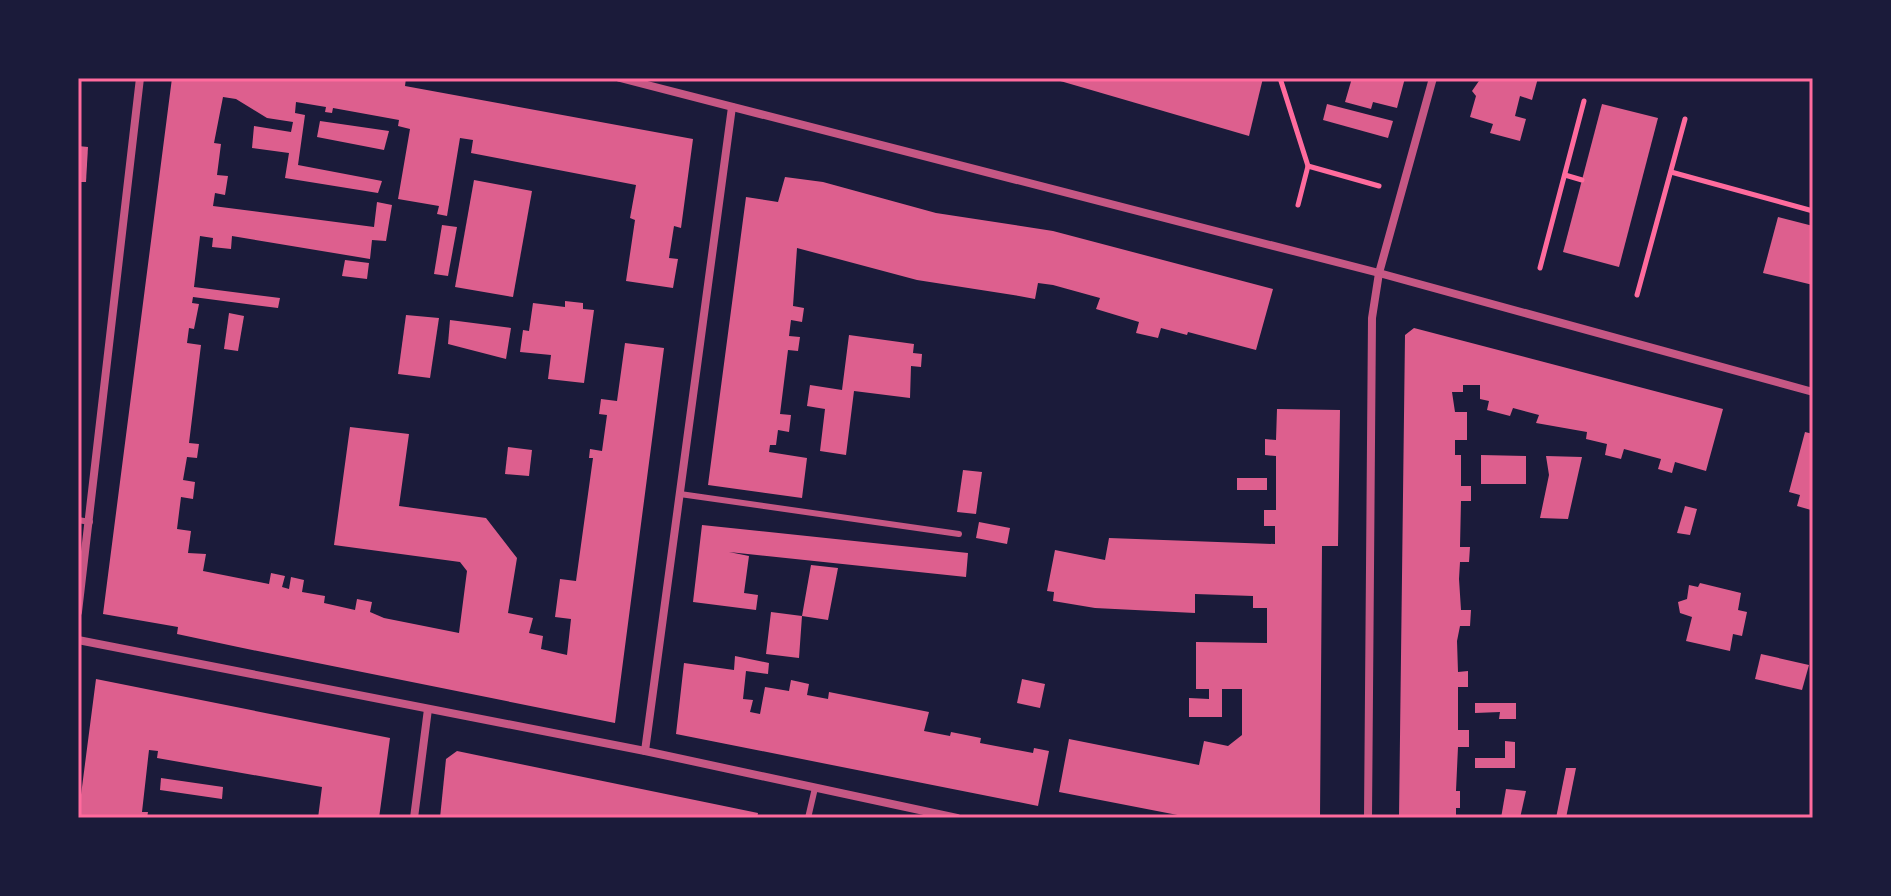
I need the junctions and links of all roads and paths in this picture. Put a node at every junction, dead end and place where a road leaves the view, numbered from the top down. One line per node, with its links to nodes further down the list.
1 (140, 78): 21 (street)
2 (620, 78): 6 (street)
3 (1280, 78): 8 (path)
4 (1433, 78): 16 (street)
5 (1584, 101): 10 (path)
6 (732, 107): 16 (street); 19 (street)
7 (1685, 119): 9 (path)
8 (1308, 166): 12 (path); 13 (path)
9 (1671, 172): 14 (path); 17 (path)
10 (1565, 175): 11 (path); 15 (path)
11 (1582, 180)
12 (1379, 186)
13 (1298, 205)
14 (1813, 211)
15 (1540, 268)
16 (1379, 273): 18 (street); 31 (street)
17 (1637, 295)
18 (1813, 392)
19 (680, 494): 22 (lane); 26 (street)
20 (78, 520): 21 (lane)
21 (90, 522): 23 (street)
22 (959, 534)
23 (78, 612)
24 (78, 640): 25 (street)
25 (428, 709): 26 (street); 28 (street)
26 (645, 751): 27 (street)
27 (815, 788): 29 (lane); 30 (street)
28 (414, 818)
29 (808, 818)
30 (957, 818)
31 (1368, 818)

